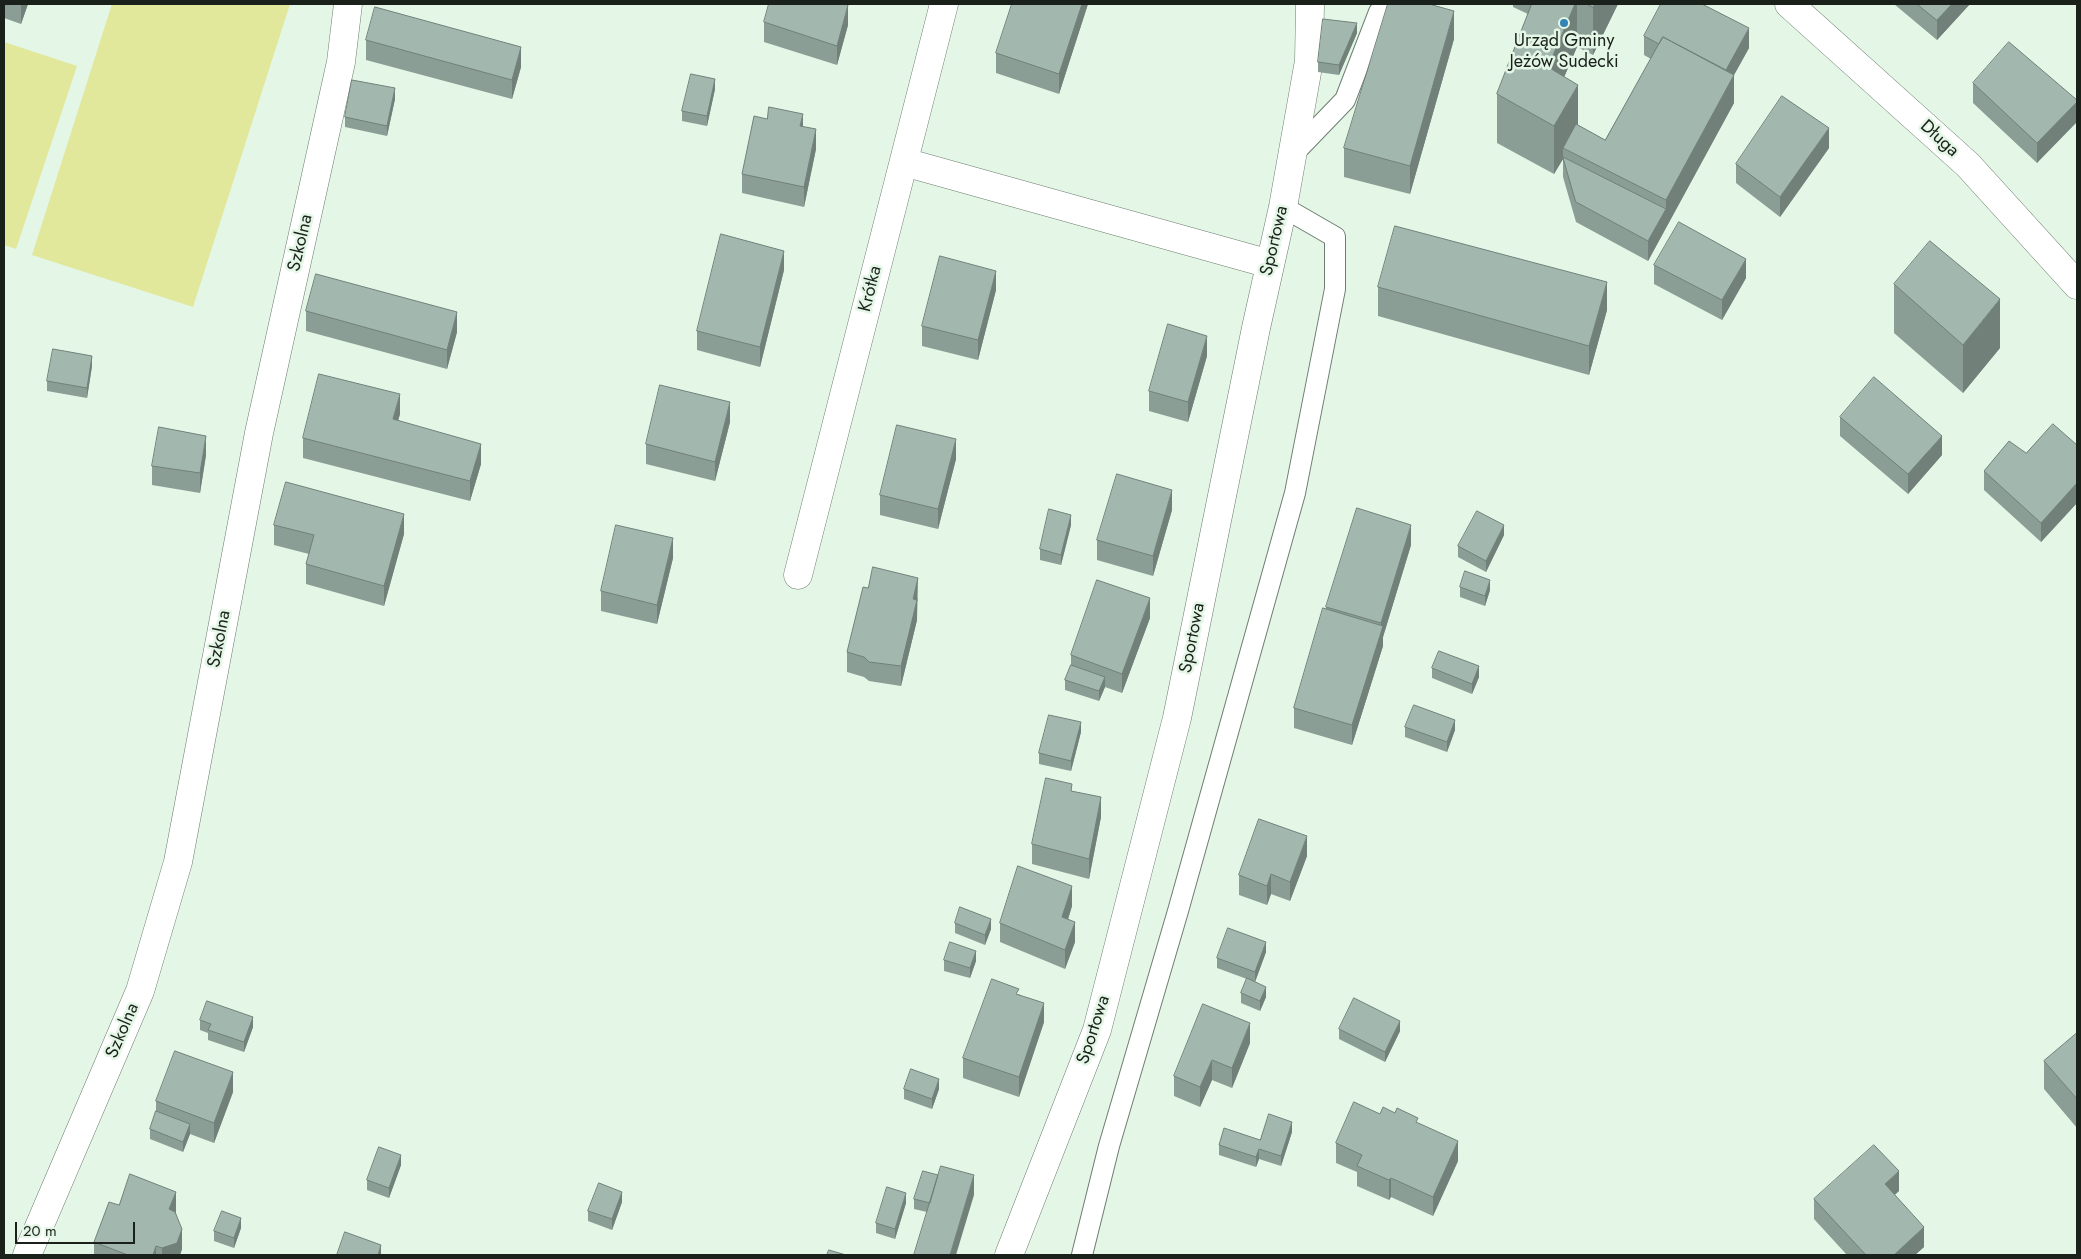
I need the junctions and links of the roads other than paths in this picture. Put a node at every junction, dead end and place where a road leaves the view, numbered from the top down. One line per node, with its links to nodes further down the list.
1 (348, 4): 12 (street, Szkolna)
2 (944, 4): 7 (street, Krótka)
3 (1310, 4): 6 (street, Sportowa)
4 (1390, 4): 6 (lane)
5 (1789, 4): 10 (street, Długa)
6 (1293, 154): 8 (street, Sportowa)
7 (904, 162): 9 (street); 11 (street, Krótka)
8 (1283, 208): 9 (street, Sportowa); 14 (lane)
9 (1270, 264): 13 (street, Sportowa)
10 (2077, 285)
11 (798, 575)
12 (27, 1255)
13 (1009, 1255)
14 (1082, 1255)

